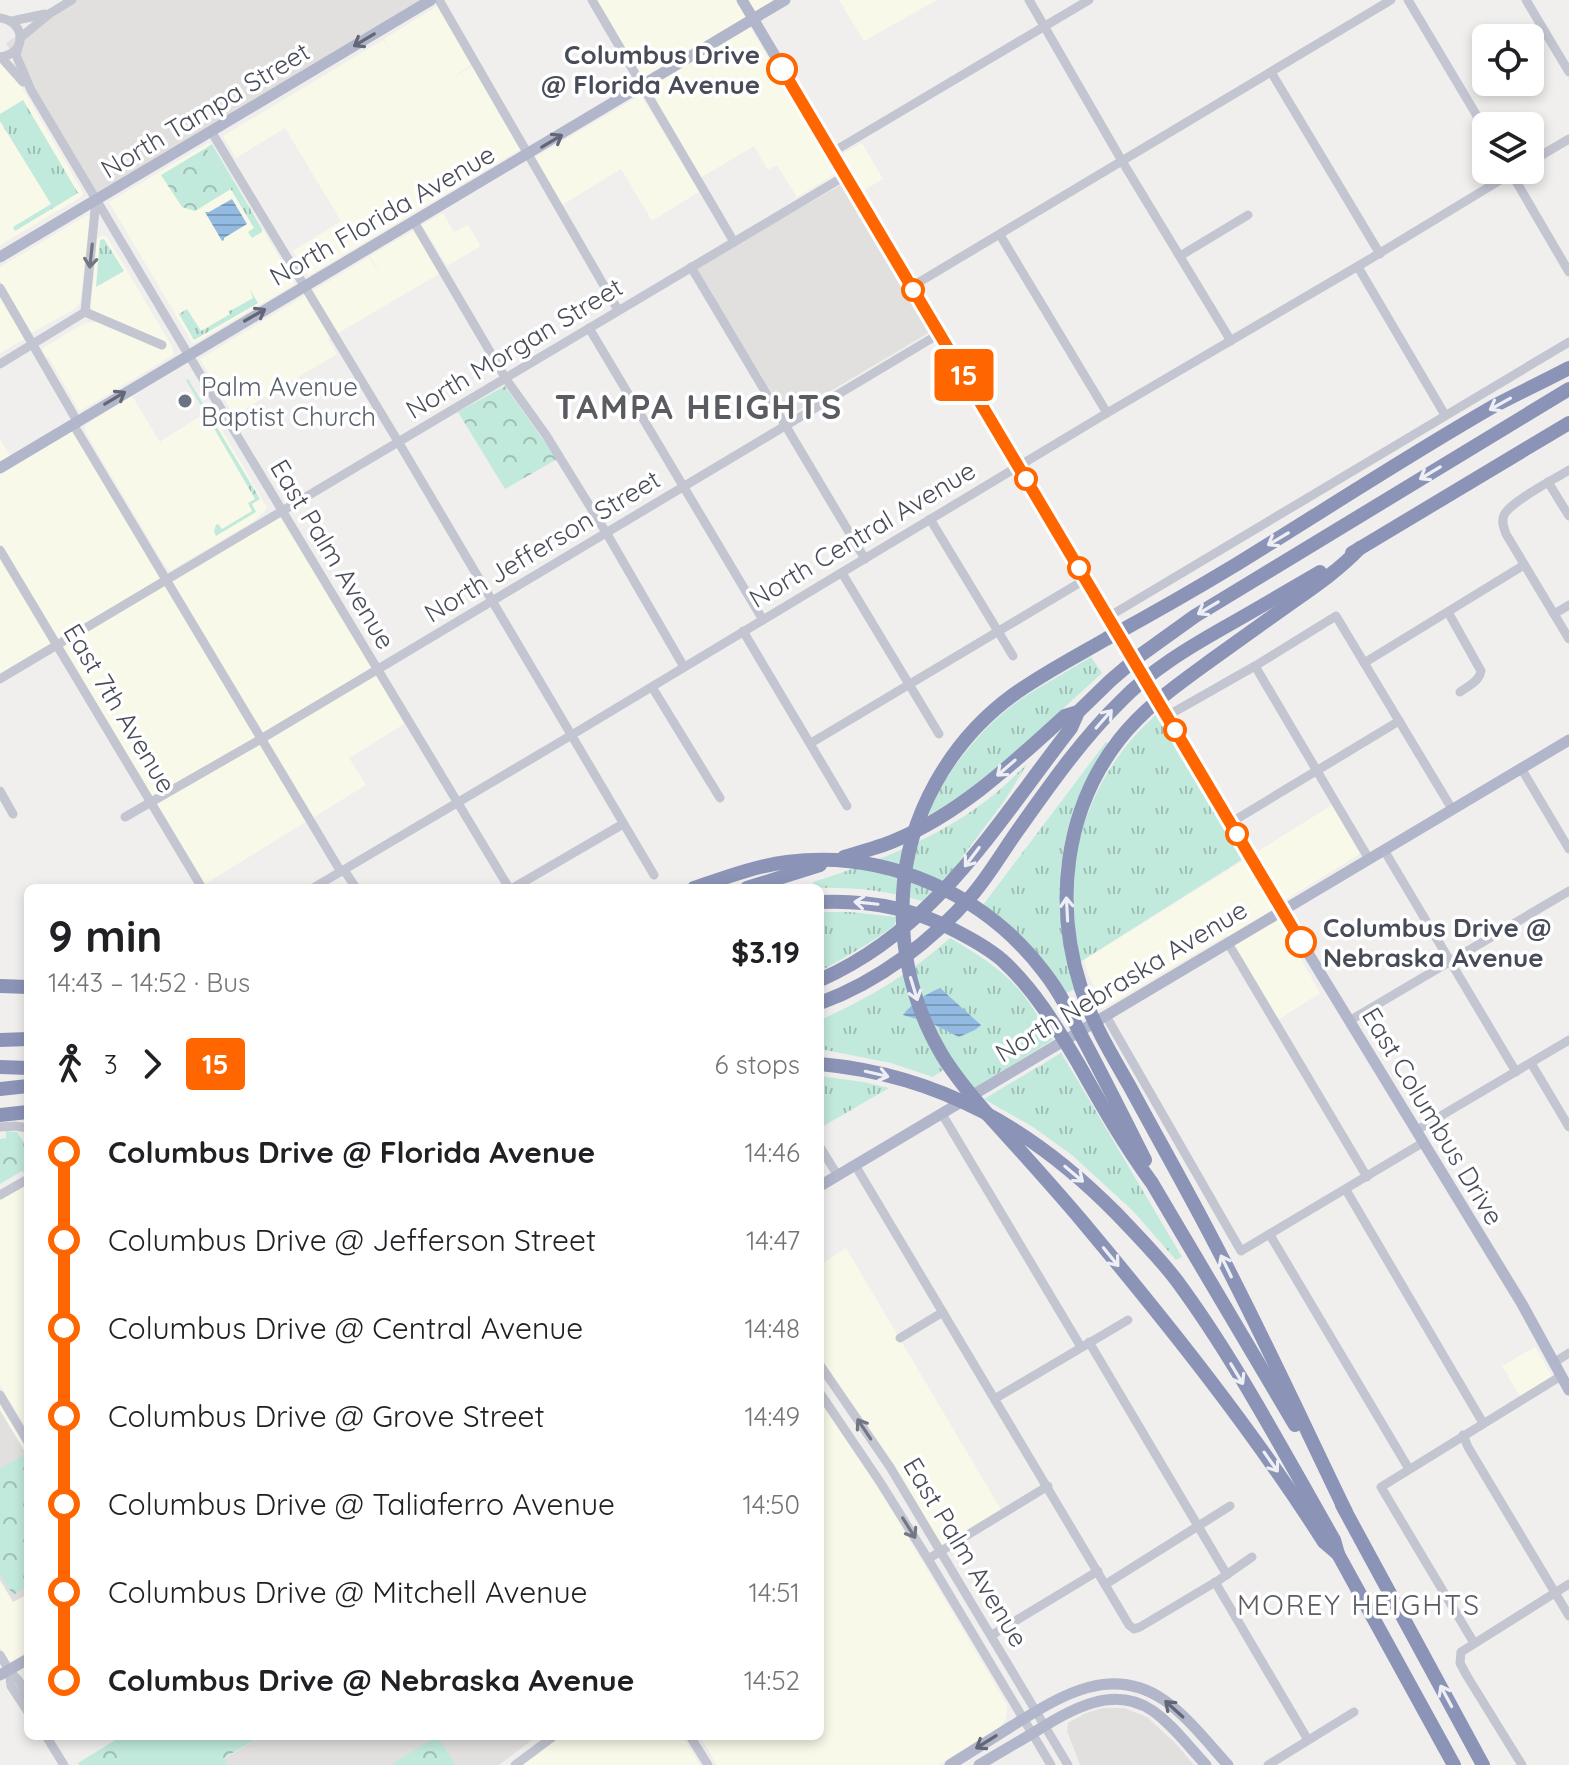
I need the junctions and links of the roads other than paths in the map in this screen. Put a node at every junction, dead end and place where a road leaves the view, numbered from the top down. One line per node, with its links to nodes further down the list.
1 (72, 0): 12 (street)
2 (431, 0): 23 (main road, North Tampa Street, one-way to 23)
3 (439, 0): 26 (street)
4 (592, 0): 20 (street)
5 (742, 0): 14 (main road, East Columbus Drive)
6 (785, 0): 14 (main road, North Florida Avenue)
7 (1029, 0): 15 (street)
8 (1089, 0): 15 (street)
9 (1391, 0): 18 (street)
10 (1408, 0): 22 (street)
11 (1526, 0): 19 (street)
12 (49, 14): 13 (street); 16 (street)
13 (4, 18): 16 (street)
14 (753, 19): 20 (main road, North Florida Avenue); 25 (main road, East Columbus Drive)
15 (1045, 26): 25 (street); 28 (street)
16 (20, 41): 17 (street); 21 (street)
17 (1, 57): 21 (street)
18 (1271, 72): 28 (street); 37 (street)
19 (1569, 72)
20 (642, 85): 26 (main road, North Florida Avenue, one-way to 20); 36 (street)
21 (31, 90): 32 (street, East Palm Avenue)
22 (1475, 112)
23 (211, 131): 32 (main road, North Tampa Street); 43 (street)
24 (1569, 139): 27 (street)
25 (831, 153): 29 (main road, East Columbus Drive)
26 (529, 154): 34 (main road, North Florida Avenue); 46 (street)
27 (1544, 154)
28 (1122, 161): 35 (street); 38 (street)
29 (845, 176): 36 (street, North Morgan Street); 44 (main road, East Columbus Drive)
30 (1491, 184): 37 (street, North Central Avenue)
31 (1519, 184): 42 (street)
32 (96, 200): 39 (main road, North Tampa Street); 47 (street, one-way to 47); 54 (street, East Palm Avenue)
33 (1248, 215): 38 (street)
34 (414, 222): 43 (main road, North Florida Avenue); 57 (street)
35 (1000, 235): 44 (street); 59 (street)
36 (734, 242): 40 (street, North Morgan Street)
37 (1380, 254): 41 (street, North Central Avenue)
38 (1180, 256): 50 (street)
39 (0, 257)
40 (691, 267): 46 (street, North Morgan Street); 63 (street)
41 (1358, 267): 50 (street, North Central Avenue); 60 (street)
42 (1569, 272)
43 (304, 286): 54 (main road, North Florida Avenue, one-way to 43); 64 (street)
44 (911, 287): 49 (main road, East Columbus Drive)
45 (0, 288): 52 (street)
46 (618, 310): 48 (street, North Morgan Street)
47 (85, 312): 52 (street); 53 (street)
48 (589, 328): 57 (street, North Morgan Street); 69 (street)
49 (939, 334): 63 (street, North Jefferson Street); 65 (main road, East Columbus Drive)
50 (1231, 341): 59 (street, North Central Avenue)
51 (1569, 342): 60 (street)
52 (33, 344): 55 (street); 61 (street)
53 (162, 345)
54 (188, 354): 61 (main road, North Florida Avenue, one-way to 54); 70 (street, East Palm Avenue)
55 (0, 364)
56 (1569, 368): 194 (highway, one-way to 194)
57 (506, 379): 64 (street, North Morgan Street); 73 (street)
58 (1569, 389): 100 (highway, one-way to 100)
59 (1107, 413): 65 (street, North Central Avenue)
60 (1445, 415): 85 (street)
61 (75, 422): 66 (main road, North Florida Avenue); 79 (street)
62 (1569, 423): 74 (highway)
63 (786, 427): 69 (street, North Jefferson Street); 76 (street)
64 (399, 443): 70 (street, North Morgan Street); 81 (street)
65 (1019, 467): 72 (street, North Central Avenue); 80 (main road, East Columbus Drive)
66 (0, 468)
67 (1569, 470): 68 (street)
68 (1548, 482): 71 (street); 77 (street)
69 (683, 488): 73 (street, North Jefferson Street); 86 (street)
70 (282, 512): 79 (street, North Morgan Street); 95 (street, East Palm Avenue)
71 (1569, 516)
72 (930, 519): 76 (street, North Central Avenue); 88 (street)
73 (607, 534): 81 (street, North Jefferson Street); 94 (street)
74 (1360, 548): 140 (highway, one-way to 74); 191 (highway, one-way to 74)
75 (0, 550): 90 (street, East 7th Avenue)
76 (865, 559): 78 (street, North Central Avenue)
77 (1524, 565): 83 (street); 84 (street)
78 (842, 573): 86 (street, North Central Avenue); 97 (street)
79 (166, 579): 90 (street, North Morgan Street); 105 (street)
80 (1086, 579): 85 (main road, East Columbus Drive); 88 (street)
81 (492, 602): 95 (street, North Jefferson Street); 104 (street)
82 (1569, 605): 84 (street)
83 (1448, 612): 92 (street); 99 (street)
84 (1554, 614): 89 (street)
85 (1108, 617): 101 (main road, East Columbus Drive)
86 (763, 620): 87 (street, North Central Avenue)
87 (743, 631): 94 (street, North Central Avenue); 107 (street)
88 (999, 631): 91 (street); 97 (street)
89 (1569, 639)
90 (57, 646): 96 (street, North Morgan Street); 112 (street, East 7th Avenue)
91 (1013, 656)
92 (1364, 663): 93 (street); 102 (street)
93 (1255, 666): 101 (street); 109 (street)
94 (684, 667): 98 (street, North Central Avenue)
95 (377, 670): 105 (street, North Jefferson Street); 113 (street, East Palm Avenue)
96 (0, 679)
97 (910, 684): 103 (street); 107 (street)
98 (652, 687): 104 (street, North Central Avenue); 111 (street)
99 (1460, 692)
100 (1078, 712): 131 (highway, one-way to 131); 137 (highway, one-way to 137)
101 (1167, 716): 118 (main road, East Columbus Drive)
102 (1399, 721): 109 (street); 115 (street)
103 (939, 734)
104 (570, 736): 113 (street, North Central Avenue); 119 (street)
105 (261, 739): 112 (street, North Jefferson Street); 123 (street)
106 (1569, 740): 108 (main road, North Nebraska Avenue)
107 (811, 743): 114 (street)
108 (1521, 768): 115 (main road, North Nebraska Avenue); 120 (street)
109 (1317, 771): 118 (street); 122 (street)
110 (0, 791): 116 (street)
111 (720, 798)
112 (151, 802): 117 (street, North Jefferson Street); 125 (street, East 7th Avenue)
113 (456, 802): 123 (street, North Central Avenue); 128 (street, East Palm Avenue)
114 (847, 806)
115 (1452, 809): 121 (main road, North Nebraska Avenue)
116 (13, 814)
117 (125, 817)
118 (1230, 823): 134 (main road, East Columbus Drive)
119 (623, 824): 124 (street); 129 (street)
120 (1569, 849)
121 (1384, 850): 122 (main road, North Nebraska Avenue); 136 (street)
122 (1369, 859): 134 (main road, North Nebraska Avenue)
123 (342, 871): 126 (street, North Central Avenue); 127 (street)
124 (654, 875)
125 (200, 884)
126 (320, 884)
127 (353, 884)
128 (508, 884)
129 (518, 884)
130 (707, 884): 168 (highway)
131 (760, 884)
132 (1569, 891): 136 (street)
133 (824, 902): 168 (highway, one-way to 133)
134 (1282, 911): 135 (main road, North Nebraska Avenue); 142 (main road, East Columbus Drive)
135 (1228, 943): 141 (main road, North Nebraska Avenue); 166 (street)
136 (1450, 962): 142 (street); 150 (street)
137 (824, 978)
138 (0, 986): 139 (highway)
139 (24, 987)
140 (824, 1001)
141 (1106, 1016): 153 (main road, North Nebraska Avenue); 172 (street)
142 (1349, 1021): 161 (main road, East Columbus Drive)
143 (24, 1039): 144 (highway)
144 (0, 1040)
145 (1569, 1040): 146 (street)
146 (1531, 1063): 150 (street); 160 (street)
147 (824, 1065): 194 (highway, one-way to 194)
148 (0, 1067): 149 (highway)
149 (24, 1068)
150 (1516, 1072): 161 (street)
151 (22, 1086): 152 (highway)
152 (0, 1089)
153 (942, 1114): 164 (main road, North Nebraska Avenue); 176 (street)
154 (0, 1115): 155 (highway)
155 (24, 1115)
156 (24, 1118): 157 (street)
157 (15, 1126): 158 (street); 159 (street)
158 (0, 1127)
159 (24, 1127)
160 (1569, 1127)
161 (1417, 1130): 162 (main road, East Columbus Drive)
162 (1424, 1142): 166 (street); 178 (main road, East Columbus Drive)
163 (824, 1153): 165 (street)
164 (855, 1165): 165 (main road, North Nebraska Avenue); 173 (street)
165 (838, 1176): 169 (main road, North Nebraska Avenue)
166 (1367, 1177): 170 (street)
167 (24, 1181): 171 (street)
168 (1152, 1183): 191 (highway)
169 (824, 1184)
170 (1346, 1190): 172 (street); 185 (street)
171 (0, 1195)
172 (1270, 1235): 188 (street)
173 (943, 1312): 175 (street); 183 (street)
174 (1128, 1320): 176 (street)
175 (900, 1338)
176 (1085, 1345): 183 (street); 192 (street)
177 (1569, 1353): 178 (street)
178 (1555, 1362): 180 (main road, East Columbus Drive)
179 (824, 1371): 193 (street, East Palm Avenue, one-way to 179)
180 (1561, 1376): 181 (main road, East Columbus Drive); 185 (street)
181 (1569, 1390)
182 (0, 1395): 186 (street)
183 (996, 1398): 189 (street)
184 (824, 1399): 196 (street, East Palm Avenue, one-way to 196)
185 (1483, 1423): 187 (street)
186 (24, 1435)
187 (1463, 1435): 188 (street); 202 (street)
188 (1409, 1469): 205 (street)
189 (1048, 1486): 193 (street); 197 (street)
190 (1230, 1506): 192 (street)
191 (1346, 1512): 231 (highway, one-way to 191)
192 (1198, 1526): 198 (street); 200 (street)
193 (941, 1550): 196 (street); 204 (street, East Palm Avenue)
194 (1338, 1554): 230 (highway)
195 (1252, 1557): 198 (street)
196 (928, 1559): 213 (street, East Palm Avenue)
197 (1098, 1571): 200 (street); 204 (street)
198 (1227, 1575): 199 (street)
199 (1215, 1582): 200 (street); 219 (street)
200 (1106, 1584)
201 (1569, 1584): 202 (street)
202 (1555, 1593): 203 (street); 205 (street)
203 (1569, 1616)
204 (992, 1635): 211 (street, East Palm Avenue)
205 (1474, 1643): 232 (street)
206 (0, 1655): 208 (street)
207 (24, 1661): 208 (main road)
208 (4, 1673): 209 (street); 210 (street)
209 (24, 1689)
210 (24, 1706)
211 (1036, 1711): 213 (main road); 214 (street, East Palm Avenue); 228 (main road, one-way to 211)
212 (1354, 1712): 219 (street)
213 (1023, 1719): 215 (street, East Palm Avenue); 223 (main road, one-way to 223)
214 (1045, 1725): 215 (main road); 226 (street, East Palm Avenue); 227 (main road)
215 (1032, 1734): 224 (main road); 225 (street, East Palm Avenue)
216 (48, 1740): 220 (street)
217 (546, 1740): 221 (street)
218 (692, 1740): 222 (street)
219 (1308, 1740): 229 (street)
220 (58, 1763)
221 (515, 1765)
222 (708, 1765)
223 (950, 1765)
224 (979, 1765)
225 (1051, 1765)
226 (1068, 1765)
227 (1206, 1765)
228 (1228, 1765)
229 (1268, 1765)
230 (1454, 1765)
231 (1483, 1765)
232 (1522, 1765)

